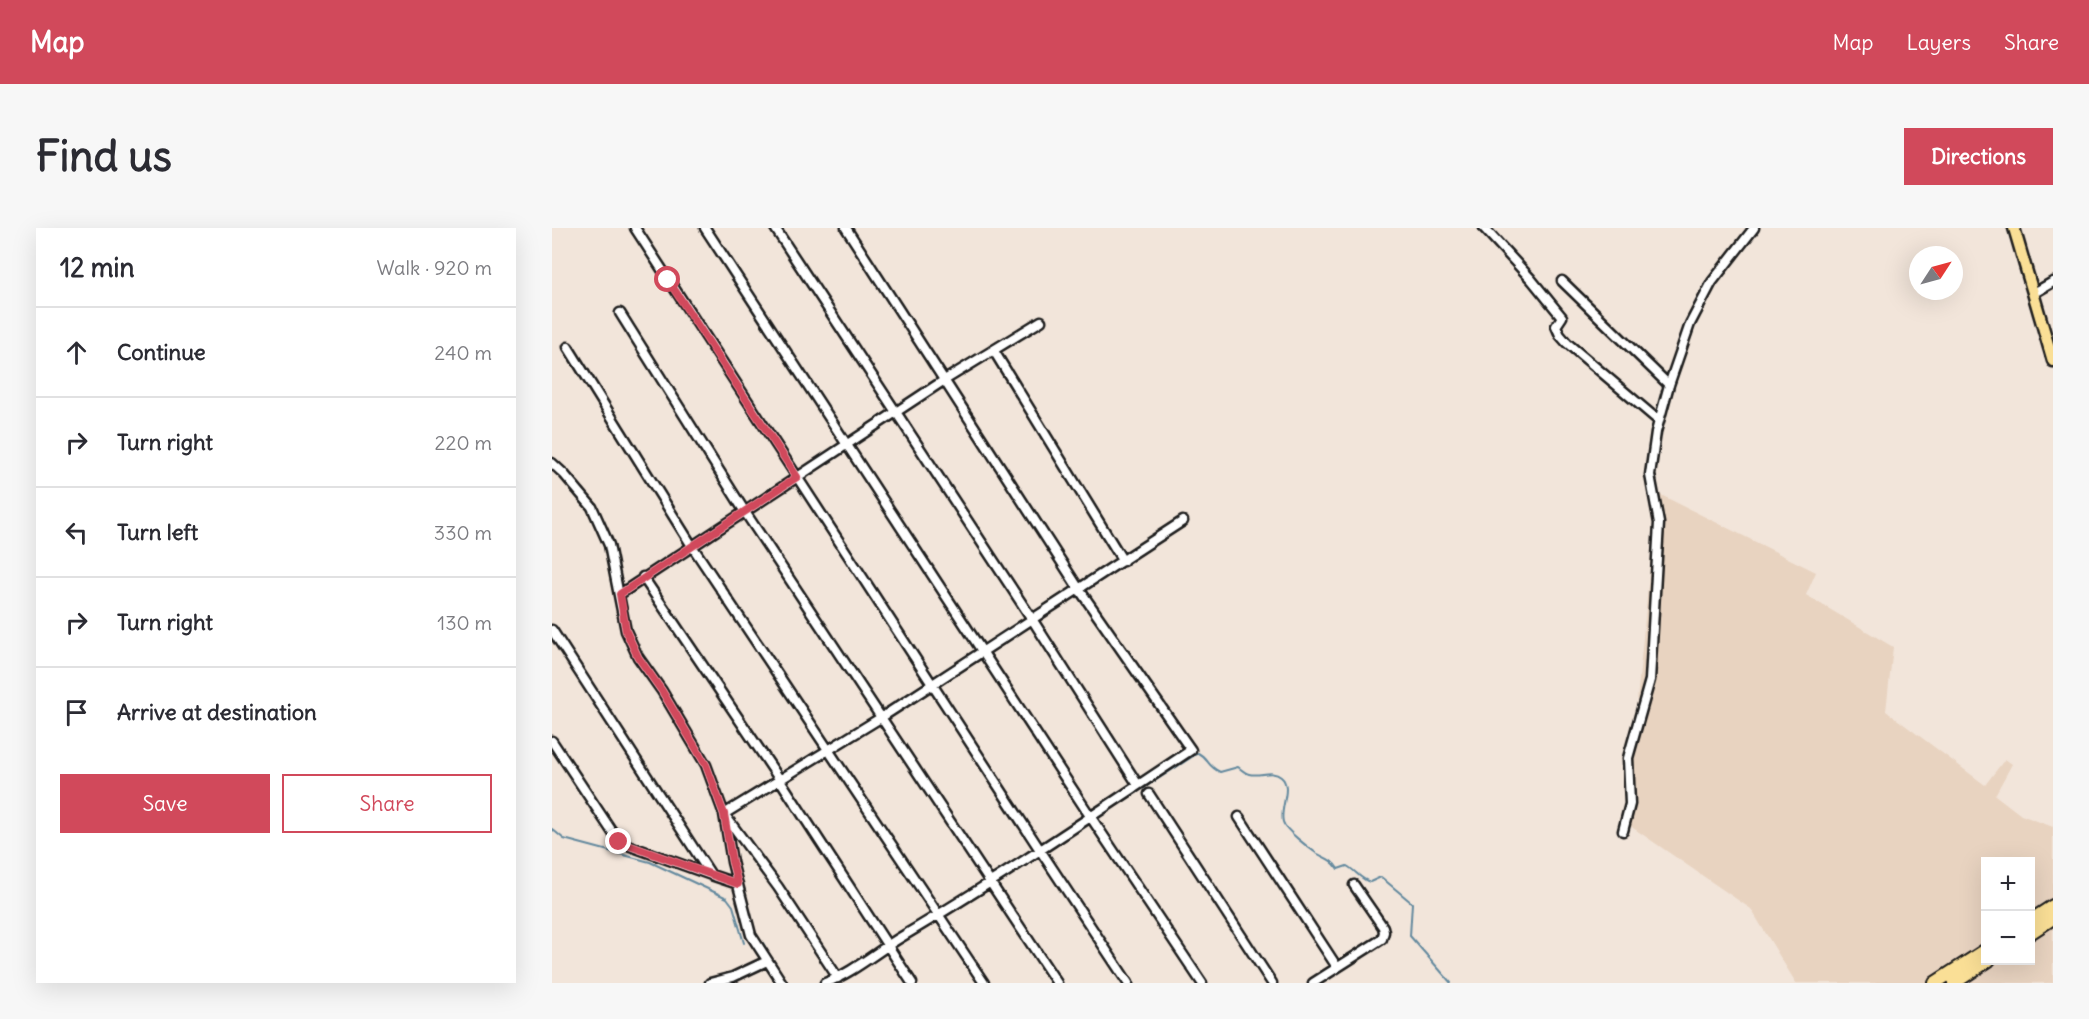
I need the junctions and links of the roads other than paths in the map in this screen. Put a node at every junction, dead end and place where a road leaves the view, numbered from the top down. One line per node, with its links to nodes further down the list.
1 (635, 228): 22 (street)
2 (705, 228): 20 (street)
3 (775, 228): 18 (street)
4 (846, 228): 16 (street)
5 (1484, 228): 19 (street)
6 (1754, 228): 17 (street)
7 (2014, 228): 10 (main road)
8 (1562, 281): 17 (street)
9 (2053, 282): 10 (street)
10 (2034, 293): 15 (main road)
11 (620, 313): 23 (street)
12 (1041, 321): 14 (street)
13 (568, 347): 25 (street)
14 (994, 351): 16 (street); 26 (street)
15 (2053, 361)
16 (943, 381): 18 (street); 28 (street)
17 (1669, 384): 19 (street)
18 (897, 413): 20 (street); 30 (street)
19 (1659, 421): 43 (street)
20 (848, 446): 22 (street); 32 (street)
21 (552, 463): 29 (street)
22 (797, 477): 23 (street); 33 (street)
23 (745, 512): 25 (street); 34 (street)
24 (1183, 521): 26 (street)
25 (693, 546): 27 (street); 36 (street)
26 (1123, 561): 28 (street)
27 (643, 577): 29 (street); 37 (street)
28 (1079, 589): 30 (street); 38 (street)
29 (620, 594): 40 (street)
30 (1032, 619): 32 (street); 38 (street)
31 (552, 630): 45 (street)
32 (982, 652): 33 (street); 41 (street)
33 (932, 684): 34 (street); 44 (street)
34 (882, 717): 36 (street); 46 (street)
35 (552, 741): 45 (street)
36 (829, 750): 37 (street); 50 (street)
37 (780, 780): 40 (street); 54 (street)
38 (1138, 785): 41 (street)
39 (1149, 794): 68 (street)
40 (724, 814): 47 (street); 59 (street)
41 (1090, 816): 44 (street); 67 (street)
42 (1239, 817): 58 (street)
43 (1623, 831)
44 (1040, 850): 46 (street); 66 (street)
45 (711, 875): 47 (street)
46 (990, 881): 50 (street); 65 (street)
47 (738, 884): 56 (street)
48 (1354, 885): 58 (street)
49 (2053, 906): 51 (highway)
50 (939, 914): 54 (street); 64 (street)
51 (2035, 918)
52 (2053, 918): 53 (highway)
53 (2035, 930)
54 (888, 944): 59 (street); 63 (street)
55 (1981, 953): 70 (highway)
56 (767, 961): 60 (street); 61 (street)
57 (1981, 965): 71 (highway)
58 (1338, 967): 69 (street)
59 (838, 978): 62 (street)
60 (710, 983)
61 (782, 983)
62 (825, 983)
63 (912, 983)
64 (984, 983)
65 (1057, 983)
66 (1128, 983)
67 (1202, 983)
68 (1272, 983)
69 (1313, 983)
70 (1935, 983)
71 (1954, 983)

